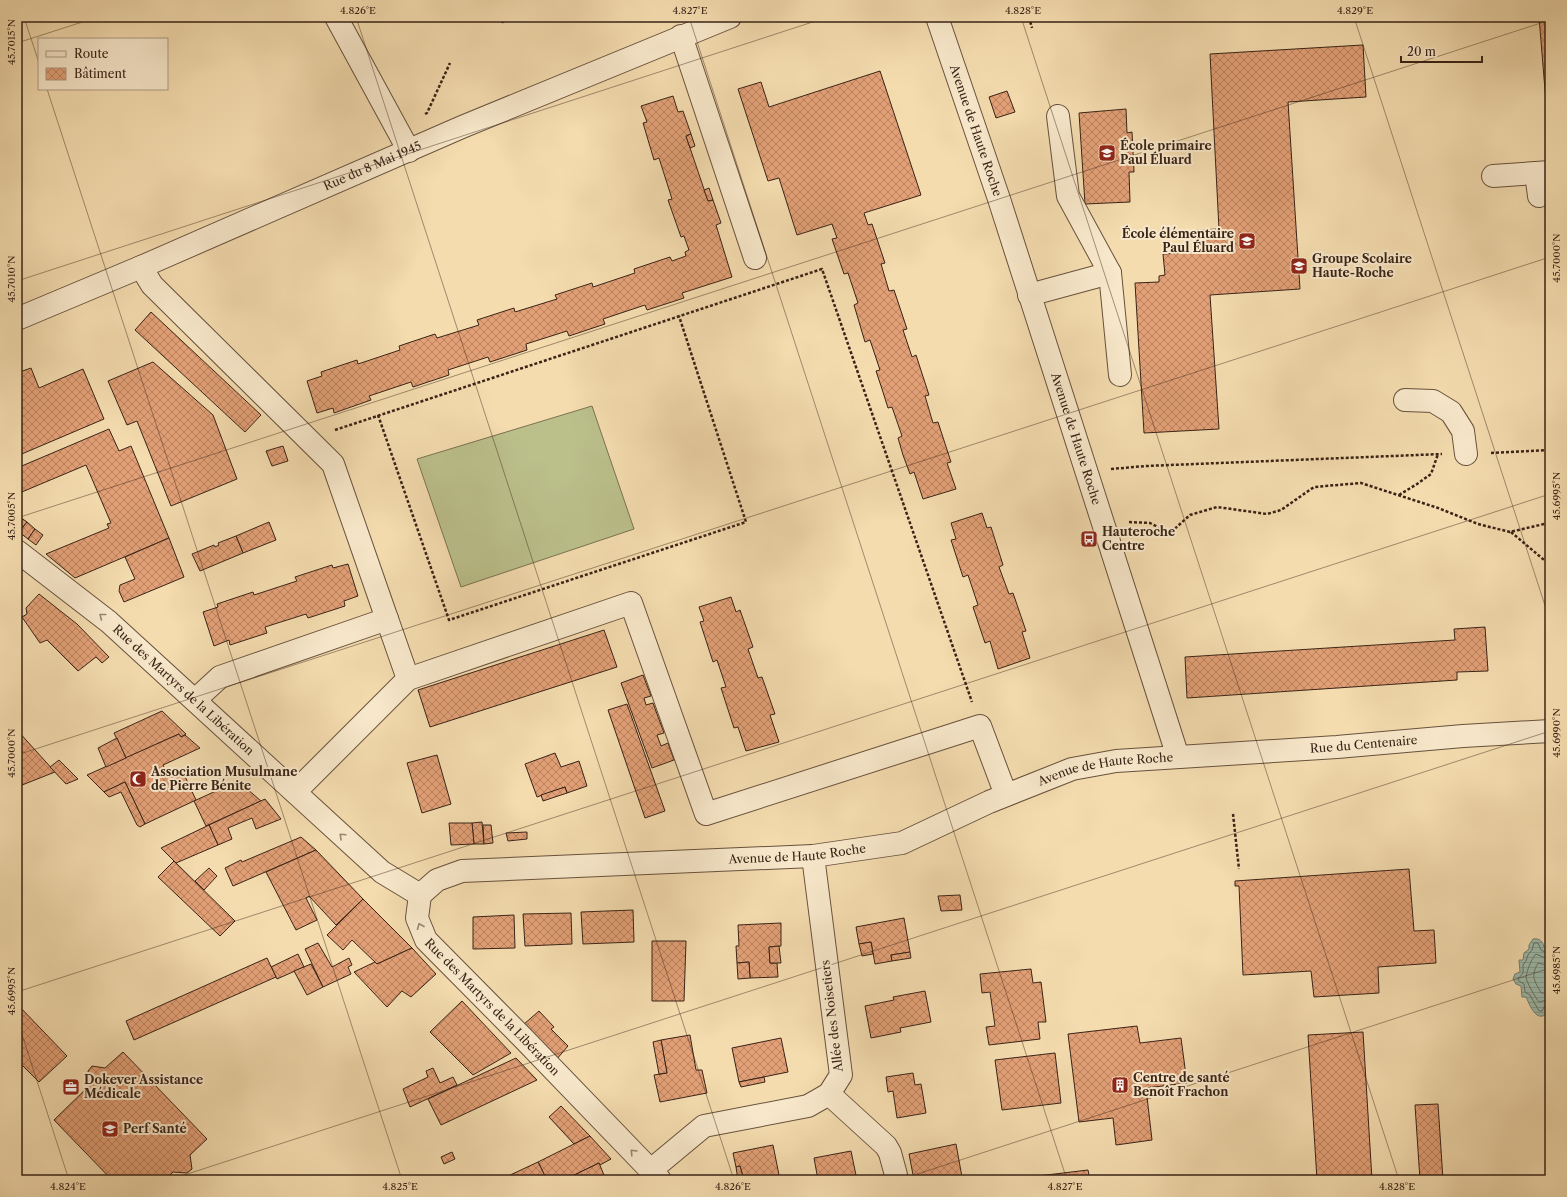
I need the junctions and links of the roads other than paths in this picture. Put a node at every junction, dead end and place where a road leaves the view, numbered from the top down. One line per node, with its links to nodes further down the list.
1 (336, 17): 6 (street)
2 (730, 17): 4 (street, Rue du 8 Mai 1945)
3 (937, 17): 13 (street, Avenue de Haute Roche)
4 (681, 36): 6 (street, Rue du 8 Mai 1945); 10 (street)
5 (1058, 116): 12 (street)
6 (410, 151): 11 (street, Rue du 8 Mai 1945)
7 (1543, 173): 8 (street); 9 (street)
8 (1493, 176)
9 (1539, 196)
10 (755, 258)
11 (141, 267): 14 (street, Rue du 8 Mai 1945); 19 (street)
12 (1110, 273): 13 (street); 15 (street)
13 (1029, 295): 23 (street, Avenue de Haute Roche)
14 (17, 319)
15 (1120, 375)
16 (1405, 400): 17 (street)
17 (1466, 454)
18 (17, 551): 21 (street, Rue des Martyrs de la Libération, one-way to 18)
19 (387, 619): 20 (street); 21 (street)
20 (408, 678): 24 (street); 25 (street)
21 (195, 700): 24 (street, Rue des Martyrs de la Libération)
22 (1550, 731): 23 (street, Rue du Centenaire)
23 (1178, 757): 25 (street, Avenue de Haute Roche)
24 (295, 792): 27 (street, Rue des Martyrs de la Libération, one-way to 24)
25 (1006, 795): 26 (street, Avenue de Haute Roche)
26 (813, 856): 27 (street, Avenue de Haute Roche); 28 (street, Allée des Noisetiers)
27 (420, 895): 29 (street, Rue des Martyrs de la Libération, one-way to 27)
28 (829, 1094): 29 (street, Allée des Noisetiers); 30 (street)
29 (655, 1175)
30 (896, 1175)

